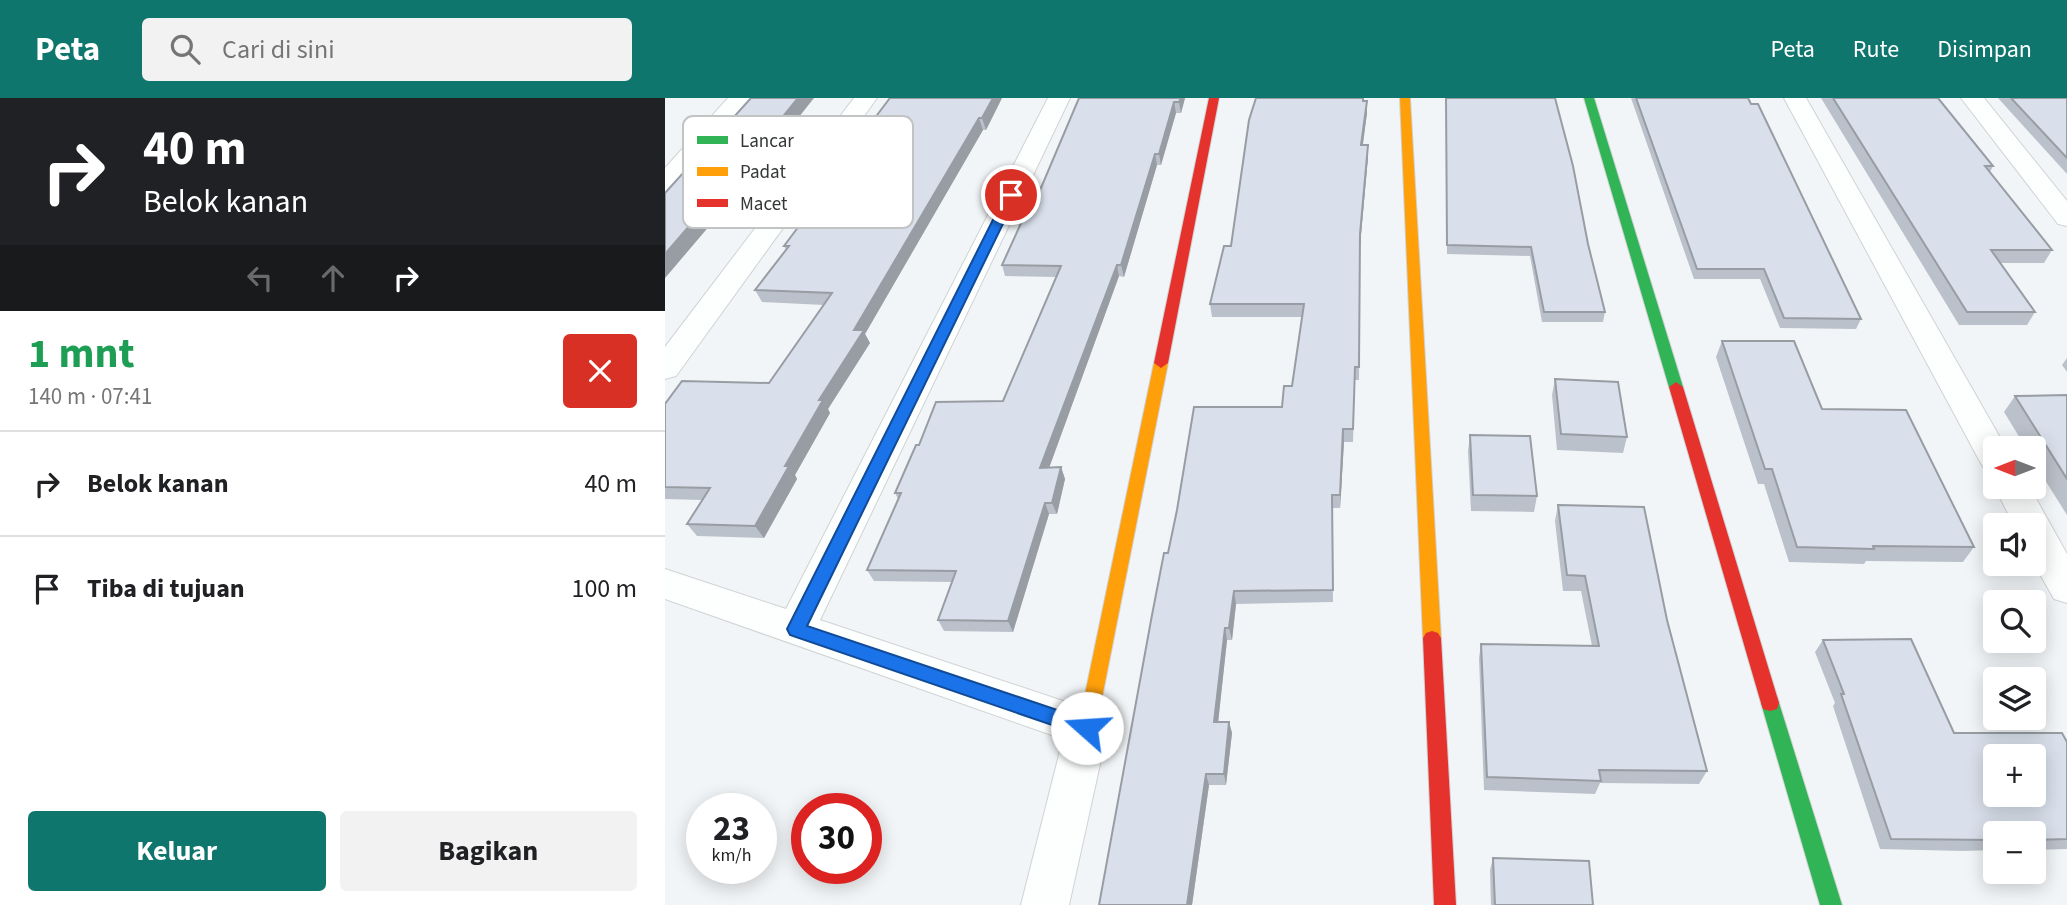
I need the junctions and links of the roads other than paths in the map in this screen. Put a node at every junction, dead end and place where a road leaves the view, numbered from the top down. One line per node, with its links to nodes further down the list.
1 (740, 98): 9 (street)
2 (866, 98): 10 (street)
3 (1059, 98): 20 (street)
4 (1214, 98): 21 (street)
5 (1405, 98): 23 (street)
6 (1589, 98): 24 (street)
7 (1795, 98): 16 (street)
8 (1972, 98): 13 (street)
9 (724, 116)
10 (853, 116)
11 (683, 163): 12 (street)
12 (665, 183)
13 (2067, 218)
14 (770, 228): 15 (street)
15 (665, 369)
16 (1983, 436)
17 (2046, 550): 19 (street)
18 (665, 584): 20 (street)
19 (2067, 588)
20 (796, 629): 21 (street)
21 (1087, 728): 22 (street)
22 (1045, 905)
23 (1444, 905)
24 (1831, 905)

